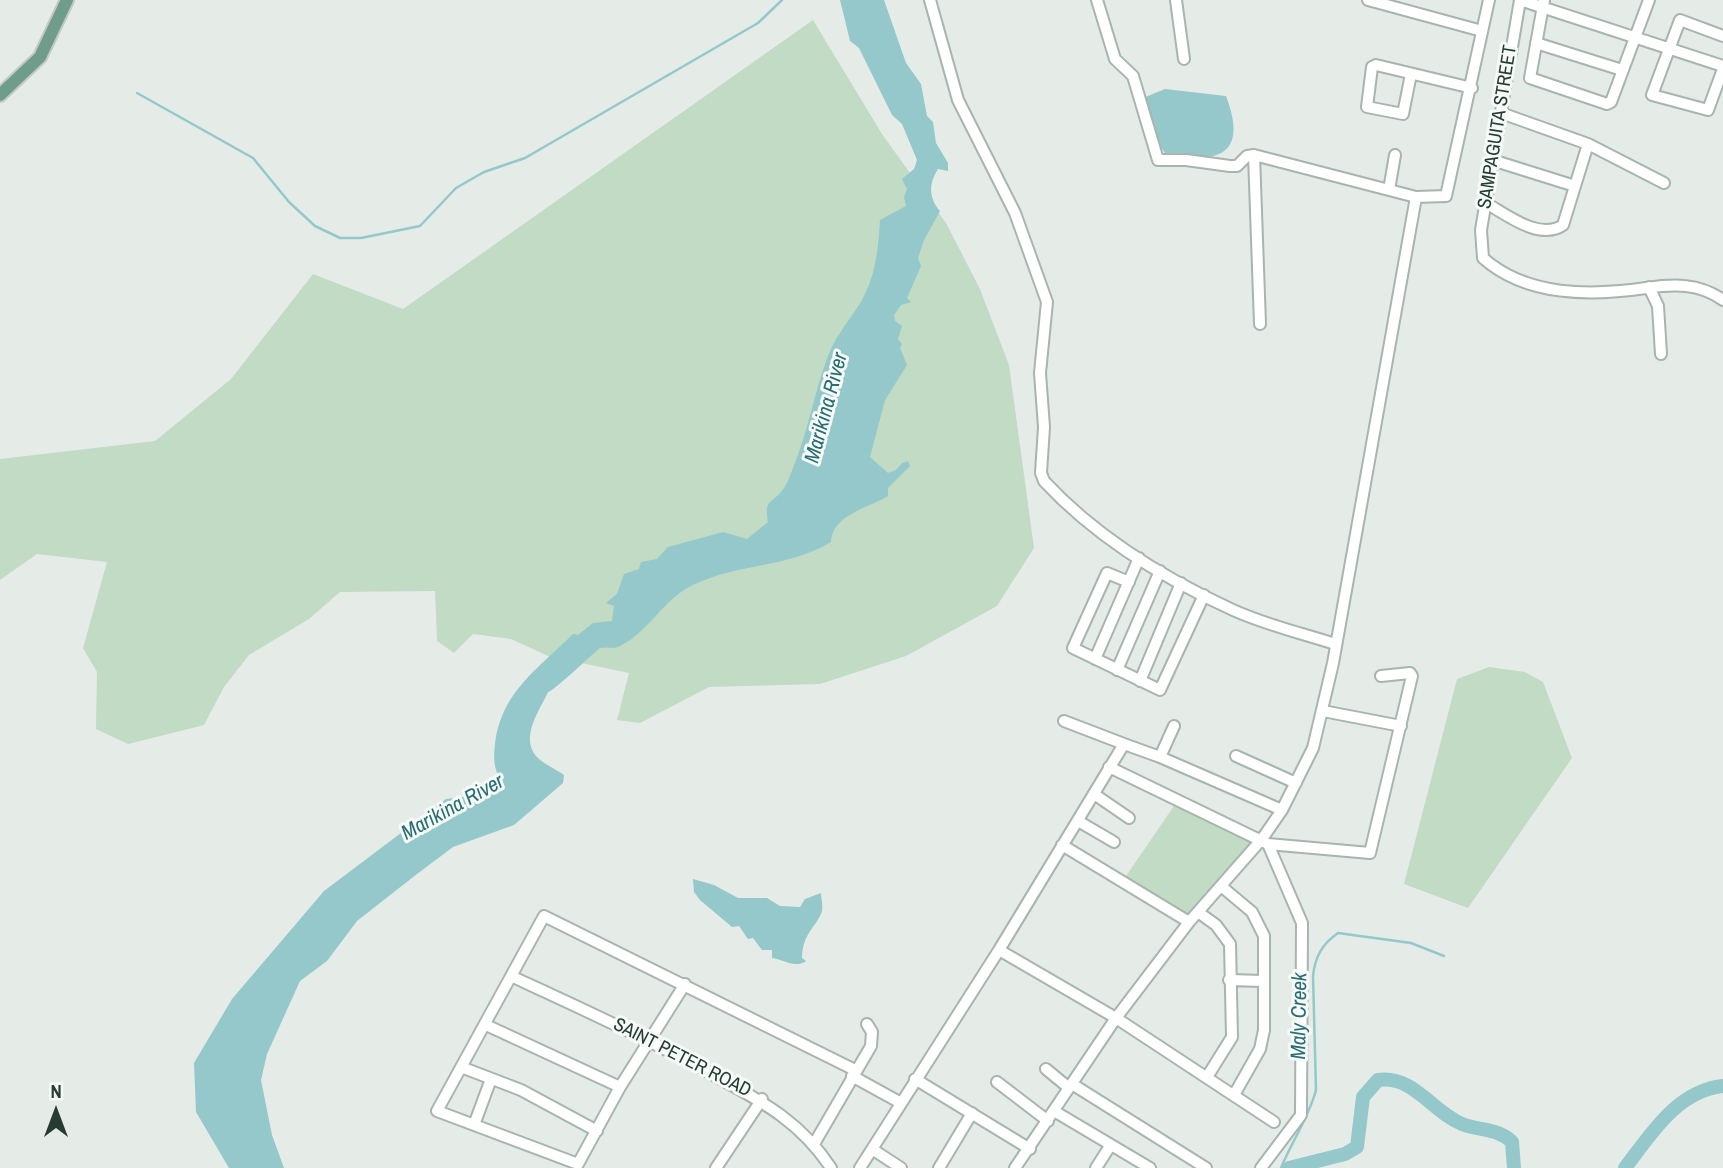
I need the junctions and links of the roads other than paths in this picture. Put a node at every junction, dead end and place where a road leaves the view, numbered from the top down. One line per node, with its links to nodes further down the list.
1 (68, 0): 20 (main road)
2 (930, 0): 35 (street)
3 (1097, 0): 24 (street)
4 (1176, 0): 15 (street)
5 (1368, 0): 10 (street)
6 (1489, 0): 10 (street)
7 (1520, 0): 9 (street); 21 (street, SAMPAGUITA STREET)
8 (1646, 1): 11 (street)
9 (1544, 3): 11 (street); 13 (street)
10 (1482, 31): 19 (street)
11 (1636, 36): 14 (street); 17 (street)
12 (1723, 36): 14 (street)
13 (1536, 43): 17 (street); 17 (street)
14 (1671, 48): 16 (street); 16 (street)
15 (1184, 59)
16 (1723, 67)
17 (1622, 70)
18 (1411, 74): 18 (street); 19 (street)
19 (1472, 88): 29 (street)
20 (0, 95)
21 (1501, 113): 22 (street); 25 (street, SAMPAGUITA STREET)
22 (1588, 144): 26 (street); 27 (street)
23 (1395, 155): 28 (street)
24 (1250, 156): 28 (street); 33 (street)
25 (1492, 160): 27 (street); 30 (street, SAMPAGUITA STREET)
26 (1664, 183)
27 (1575, 186): 30 (street)
28 (1389, 190): 29 (street)
29 (1416, 197): 40 (street)
30 (1486, 203): 31 (street, SAMPAGUITA STREET)
31 (1649, 288): 32 (street); 34 (street)
32 (1723, 300)
33 (1260, 324)
34 (1661, 354)
35 (1139, 558): 36 (street); 37 (street)
36 (1160, 571): 38 (street); 42 (street)
37 (1129, 582): 41 (street); 41 (street)
38 (1181, 583): 39 (street); 44 (street)
39 (1203, 595): 40 (street); 44 (street)
40 (1335, 644): 45 (street)
41 (1095, 659): 42 (street)
42 (1117, 670): 44 (street)
43 (1381, 676): 48 (street)
44 (1140, 681)
45 (1323, 711): 48 (street); 53 (street)
46 (1064, 721): 49 (street)
47 (1174, 726): 51 (street)
48 (1401, 726): 59 (street)
49 (1124, 744): 51 (street); 52 (street)
50 (1236, 756): 53 (street)
51 (1160, 757): 55 (street)
52 (1109, 767): 54 (street); 59 (street)
53 (1296, 783): 55 (street)
54 (1094, 794): 56 (street); 57 (street)
55 (1282, 810): 59 (street)
56 (1129, 818)
57 (1078, 821): 58 (street); 60 (street)
58 (1114, 842)
59 (1265, 842): 61 (street); 103 (street)
60 (1062, 845): 63 (street); 64 (street)
61 (1220, 886): 62 (street); 67 (street)
62 (1199, 912): 63 (street); 66 (street)
63 (1189, 922): 69 (street)
64 (999, 950): 69 (street); 78 (street)
65 (513, 977): 68 (street); 71 (street); 72 (street, SAINT PETER ROAD)
66 (1229, 980): 67 (street); 76 (street)
67 (1263, 981): 82 (street)
68 (685, 984): 72 (street); 75 (street)
69 (1116, 1018): 76 (street); 80 (street)
70 (867, 1024): 75 (street)
71 (486, 1025): 73 (street); 81 (street)
72 (650, 1040): 81 (street); 83 (street, SAINT PETER ROAD)
73 (461, 1067): 77 (street); 88 (street)
74 (1046, 1069): 80 (street)
75 (853, 1073): 84 (street); 90 (street)
76 (1207, 1077): 82 (street)
77 (491, 1079): 88 (street); 89 (street)
78 (915, 1079): 84 (street); 85 (street)
79 (996, 1082): 86 (street)
80 (1070, 1086): 86 (street); 102 (street)
81 (620, 1087): 89 (street)
82 (1234, 1095): 87 (street)
83 (762, 1099): 90 (street, SAINT PETER ROAD); 95 (street)
84 (901, 1103): 92 (street)
85 (972, 1113): 93 (street); 98 (street)
86 (1051, 1116): 91 (street); 93 (street)
87 (1274, 1122)
88 (474, 1125): 89 (street)
89 (597, 1131)
90 (814, 1144): 94 (street, SAINT PETER ROAD)
91 (1110, 1146): 100 (street); 101 (street)
92 (872, 1149): 96 (street); 97 (street)
93 (1030, 1149): 99 (street)
94 (825, 1166)
95 (716, 1168)
96 (860, 1168)
97 (901, 1168)
98 (939, 1168)
99 (1015, 1168)
100 (1096, 1168)
101 (1150, 1168)
102 (1206, 1168)
103 (1261, 1168)

